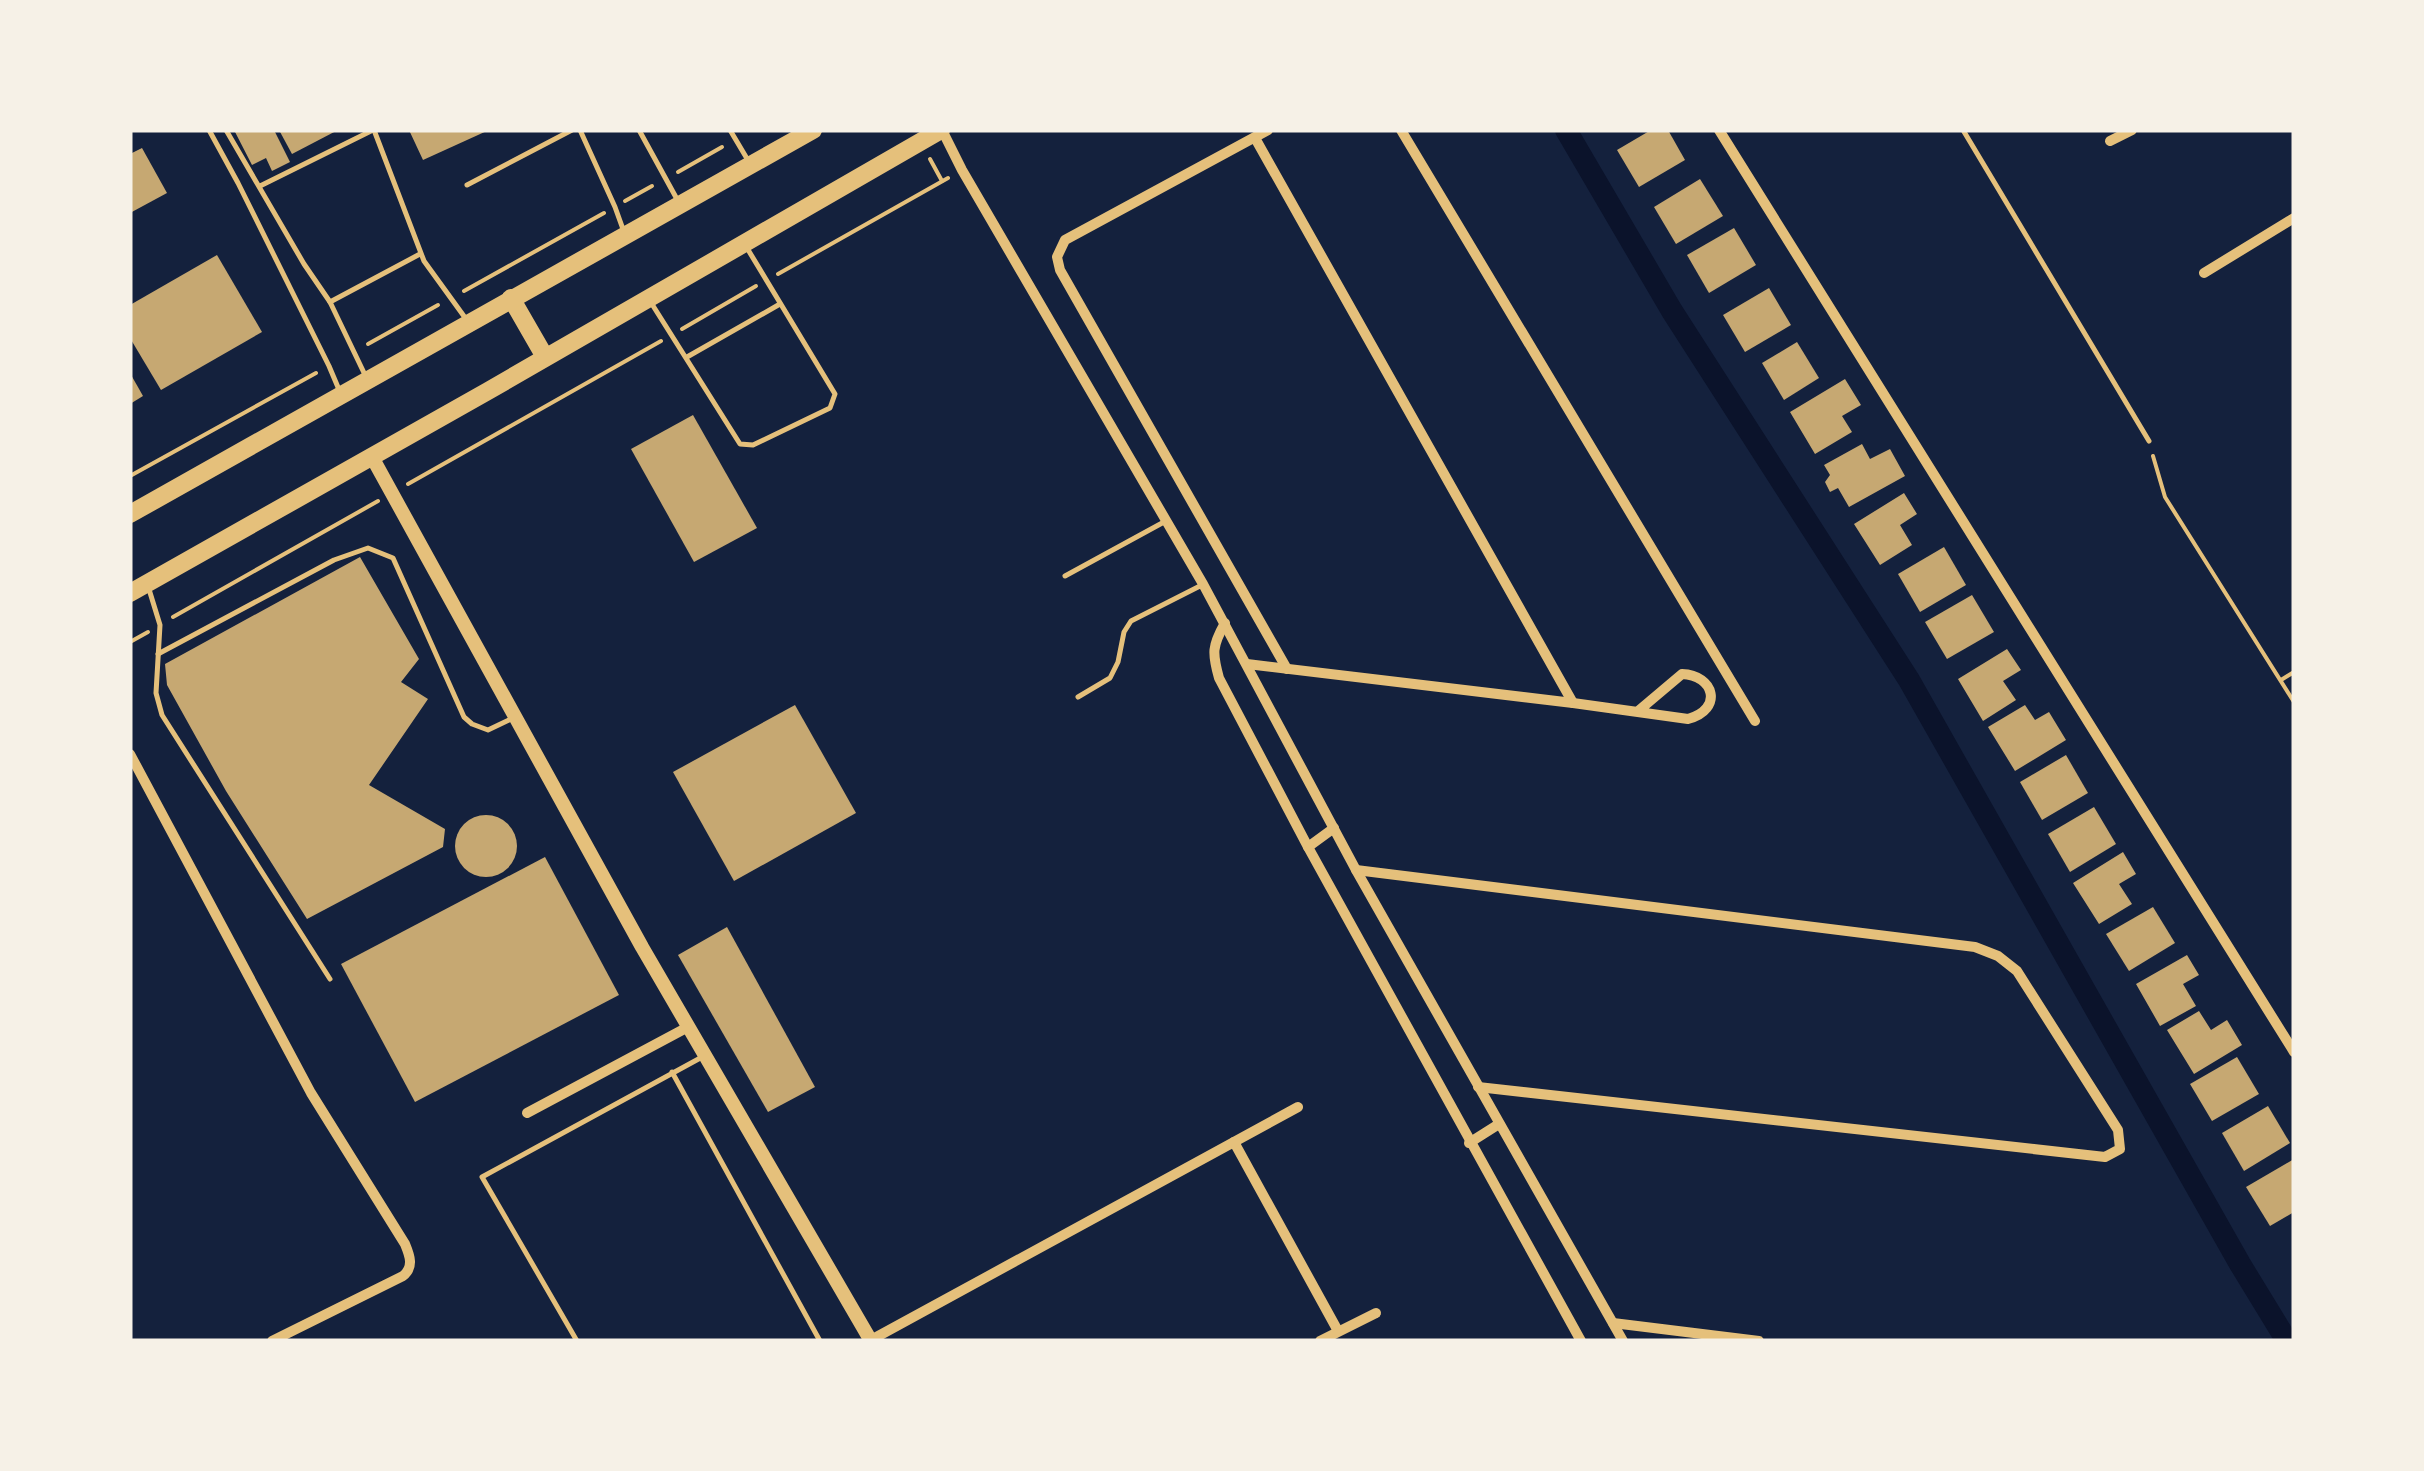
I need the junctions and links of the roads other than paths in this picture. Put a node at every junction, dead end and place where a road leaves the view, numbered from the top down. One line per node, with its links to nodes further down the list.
1 (209, 130): 34 (lane)
2 (226, 130): 19 (lane)
3 (374, 130): 19 (lane); 24 (lane)
4 (572, 130): 18 (lane)
5 (580, 130): 22 (lane)
6 (639, 130): 20 (lane)
7 (730, 130): 17 (lane)
8 (812, 130): 17 (main road)
9 (942, 130): 23 (main road); 38 (street)
10 (1268, 130): 15 (street)
11 (1401, 130): 51 (street)
12 (1719, 130): 58 (street)
13 (1963, 130): 35 (lane)
14 (2132, 130): 16 (street)
15 (1255, 138): 46 (street); 48 (street)
16 (2110, 141)
17 (750, 164): 20 (main road)
18 (467, 185)
19 (260, 186): 28 (lane)
20 (680, 204): 22 (main road)
21 (2294, 218): 25 (street)
22 (625, 235): 26 (main road)
23 (744, 243): 27 (main road); 29 (lane)
24 (421, 254): 28 (lane); 30 (lane)
25 (2204, 274)
26 (512, 298): 30 (main road); 31 (main road)
27 (648, 298): 31 (main road); 32 (lane)
28 (330, 302): 33 (lane)
29 (780, 304): 32 (lane); 32 (lane)
30 (468, 322): 33 (main road)
31 (545, 357): 36 (main road)
32 (687, 357)
33 (368, 380): 34 (main road)
34 (341, 395): 37 (main road)
35 (2149, 442)
36 (372, 457): 40 (main road); 50 (street)
37 (130, 514)
38 (1166, 520): 39 (lane); 41 (street)
39 (1066, 576)
40 (147, 583): 42 (main road); 44 (lane)
41 (1203, 584): 43 (street); 47 (lane)
42 (130, 593)
43 (1225, 623): 45 (street); 54 (street)
44 (158, 654): 50 (lane); 56 (lane)
45 (1247, 664): 46 (street); 53 (street)
46 (1287, 669): 48 (street)
47 (1078, 697)
48 (1572, 703): 49 (street)
49 (1636, 712): 49 (street)
50 (516, 716): 57 (street)
51 (1755, 721)
52 (130, 754): 70 (street)
53 (1334, 828): 54 (street); 55 (street)
54 (1308, 847): 66 (street)
55 (1356, 870): 61 (street); 61 (street)
56 (330, 979)
57 (688, 1027): 59 (street); 63 (street)
58 (2294, 1052)
59 (705, 1056): 60 (lane); 73 (street)
60 (672, 1072): 71 (lane); 72 (lane)
61 (1478, 1087): 64 (street)
62 (1298, 1107): 65 (street)
63 (527, 1112)
64 (1498, 1124): 66 (street); 68 (street)
65 (1234, 1142): 69 (street); 73 (street)
66 (1470, 1143): 75 (street)
67 (1376, 1313): 69 (street)
68 (1612, 1323): 76 (street); 77 (street)
69 (1338, 1331): 74 (street)
70 (272, 1341)
71 (578, 1341)
72 (820, 1341)
73 (871, 1341)
74 (1320, 1341)
75 (1581, 1341)
76 (1623, 1341)
77 (1760, 1341)

